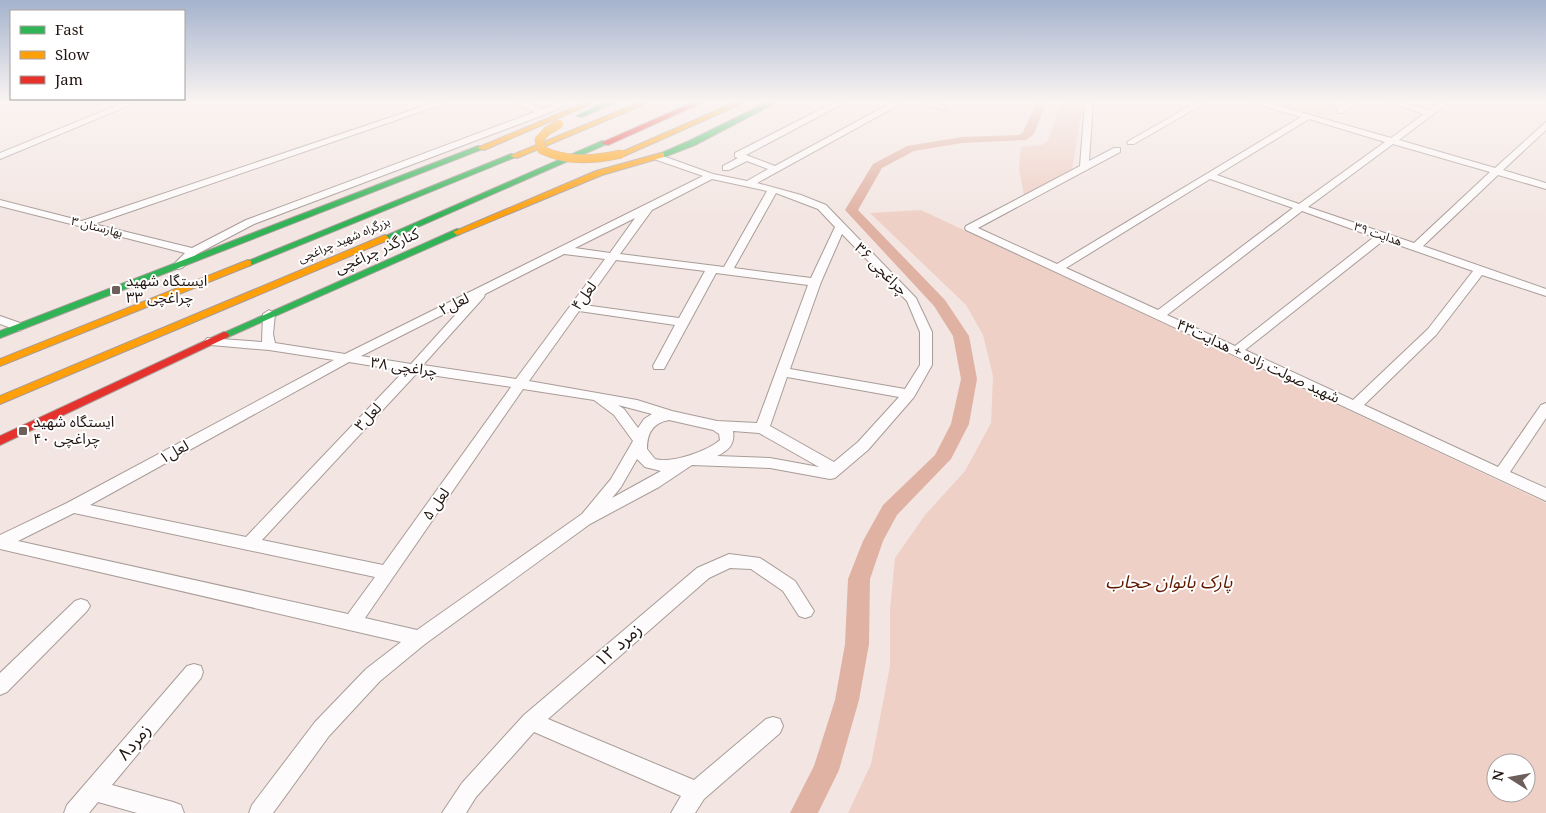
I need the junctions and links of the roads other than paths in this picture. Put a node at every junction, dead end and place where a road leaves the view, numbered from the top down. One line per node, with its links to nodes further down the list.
1 (37, 141): 17 (street)
2 (329, 141): 32 (street)
3 (466, 141): 38 (street)
4 (498, 141): 41 (main road)
5 (539, 141): 8 (main road, bridge)
6 (550, 141): 35 (main road, بزرگراه شهید چراغچی)
7 (610, 141): 40 (main road, بزرگراه شهید چراغچی)
8 (651, 141)
9 (696, 141): 18 (main road, کنارگذر چراغچی)
10 (766, 141): 19 (street)
11 (828, 141): 22 (street)
12 (1086, 141): 21 (street)
13 (1267, 141): 25 (street)
14 (1392, 141): 23 (street); 31 (street)
15 (1530, 141): 23 (street)
16 (1117, 150): 21 (street)
17 (0, 156)
18 (657, 157): 24 (street, چراغچی ۳۶); 51 (main road, کنارگذر چراغچی)
19 (746, 158): 20 (street); 22 (street)
20 (726, 168)
21 (1084, 168): 42 (street, شهید صولت زاده + هدایت۴۳)
22 (776, 169): 26 (street)
23 (1498, 172): 27 (street); 36 (street)
24 (711, 176): 26 (street, چراغچی ۳۶); 30 (street)
25 (1210, 176): 31 (street, هدایت ۳۹); 42 (street)
26 (750, 183): 28 (street, چراغچی ۳۶)
27 (1546, 186)
28 (774, 189): 33 (street, چراغچی ۳۶); 45 (street)
29 (0, 203): 32 (street, بهارستان ۳)
30 (649, 207): 37 (street); 39 (street, لعل۴)
31 (1301, 208): 34 (street, هدایت ۳۹); 52 (street)
32 (83, 224): 38 (street, بهارستان ۳)
33 (840, 227): 46 (street); 69 (street, چراغچی ۳۶)
34 (1382, 236): 36 (street, هدایت ۳۹); 61 (street)
35 (289, 246): 50 (main road); 63 (main road, بزرگراه شهید چراغچی)
36 (1416, 248): 44 (street, هدایت ۳۹)
37 (562, 250): 39 (street); 47 (street, لعل۲)
38 (193, 252): 41 (street)
39 (613, 256): 43 (street); 49 (street, لعل۴)
40 (330, 262): 64 (main road); 71 (main road, بزرگراه شهید چراغچی)
41 (178, 266): 55 (main road)
42 (1058, 268): 52 (street, شهید صولت زاده + هدایت۴۳)
43 (712, 269): 45 (street); 54 (street)
44 (1480, 270): 48 (street, هدایت ۳۹); 72 (street)
45 (727, 271): 46 (street)
46 (815, 282): 67 (street)
47 (486, 288): 62 (street, لعل۲); 66 (street, لعل۳)
48 (1546, 293)
49 (576, 307): 54 (street); 68 (street, لعل۴)
50 (91, 314)
51 (269, 314): 58 (main road, کنارگذر چراغچی); 60 (street)
52 (1159, 315): 61 (street, شهید صولت زاده + هدایت۴۳)
53 (0, 320): 55 (street)
54 (682, 322): 65 (street)
55 (19, 327): 57 (main road)
56 (45, 330): 59 (main road)
57 (0, 335)
58 (210, 341): 60 (street, چراغچی ۳۸); 77 (main road, کنارگذر چراغچی)
59 (0, 346)
60 (270, 346): 62 (street, چراغچی ۳۸)
61 (1236, 351): 72 (street, شهید صولت زاده + هدایت۴۳)
62 (345, 359): 66 (street, چراغچی ۳۸); 83 (street, لعل۱)
63 (0, 363)
64 (110, 366)
65 (659, 366)
66 (413, 369): 68 (street, چراغچی ۳۸); 86 (street, لعل۳)
67 (782, 372): 69 (street); 76 (street)
68 (520, 384): 70 (street, چراغچی ۳۸); 87 (street, لعل ۵)
69 (909, 394): 80 (street, چراغچی ۳۶)
70 (597, 396): 74 (street, چراغچی ۳۸); 78 (street)
71 (0, 400)
72 (1355, 406): 81 (street, شهید صولت زاده + هدایت۴۳)
73 (1546, 408): 81 (street)
74 (668, 415): 75 (street, چراغچی ۳۸); 78 (street)
75 (717, 426): 76 (street, چراغچی ۳۸); 79 (street)
76 (762, 428): 80 (street)
77 (0, 441)
78 (640, 441): 79 (street); 84 (street)
79 (689, 460): 80 (street); 84 (street)
80 (833, 472)
81 (1500, 474): 82 (street, شهید صولت زاده + هدایت۴۳)
82 (1546, 495)
83 (73, 507): 85 (street, لعل۱); 86 (street)
84 (584, 520): 91 (street)
85 (0, 543): 90 (street)
86 (249, 544): 87 (street)
87 (388, 573): 90 (street, لعل ۵)
88 (81, 606): 93 (street)
89 (805, 611): 94 (street, زمرد ۱۲)
90 (352, 623): 91 (street)
91 (418, 638): 100 (street)
92 (194, 672): 96 (street, زمرد۸)
93 (0, 686)
94 (531, 720): 97 (street); 101 (street, زمرد ۱۲)
95 (773, 726): 97 (street)
96 (94, 790): 98 (street, زمرد۸); 99 (street)
97 (697, 792): 102 (street)
98 (75, 813)
99 (173, 813)
100 (260, 813)
101 (453, 813)
102 (682, 813)

